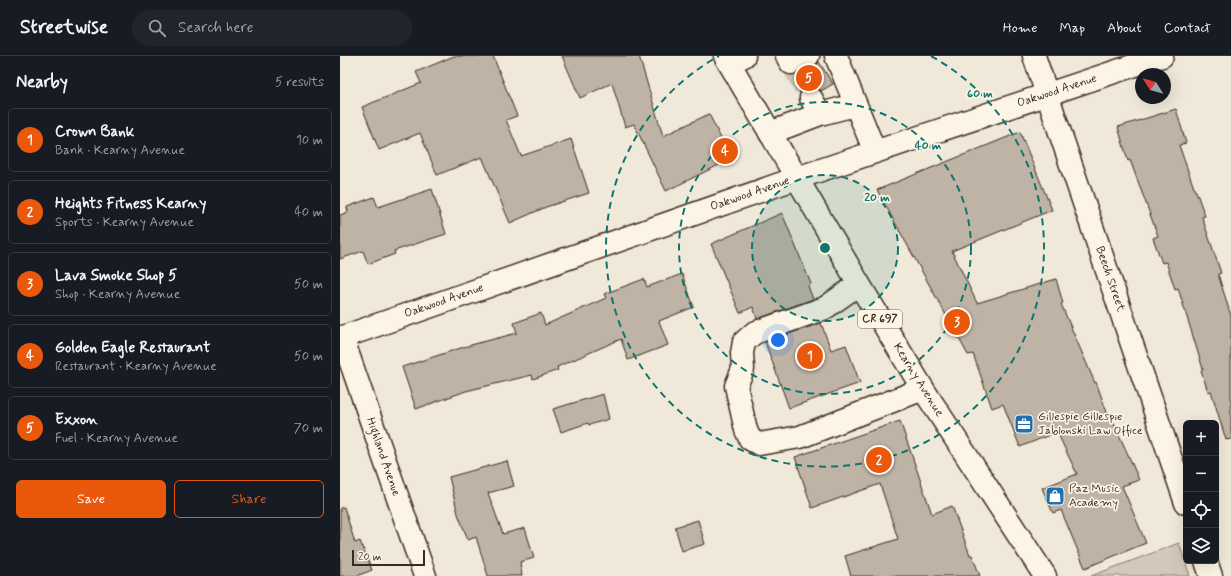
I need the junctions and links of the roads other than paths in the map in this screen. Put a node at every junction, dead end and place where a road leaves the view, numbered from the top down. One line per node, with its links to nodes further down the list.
1 (836, 56): 6 (street)
2 (1034, 56): 5 (street, Beech Street)
3 (1162, 56): 5 (street, Oakwood Avenue)
4 (732, 58): 7 (street, Kearny Avenue / CR 697)
5 (1047, 94): 8 (street, Oakwood Avenue); 13 (street, Beech Street)
6 (855, 105): 7 (street); 8 (street)
7 (770, 133): 9 (street, Kearny Avenue / CR 697)
8 (875, 152): 9 (street, Oakwood Avenue)
9 (796, 178): 10 (street, Kearny Avenue / CR 697); 11 (street, Oakwood Avenue)
10 (859, 284): 12 (street, Kearny Avenue / CR 697); 12 (street)
11 (341, 337): 15 (street, Highland Avenue)
12 (923, 389): 16 (street, Kearny Avenue / CR 697)
13 (1183, 494)
14 (1207, 564): 17 (street)
15 (425, 576)
16 (1045, 576)
17 (1211, 576)

